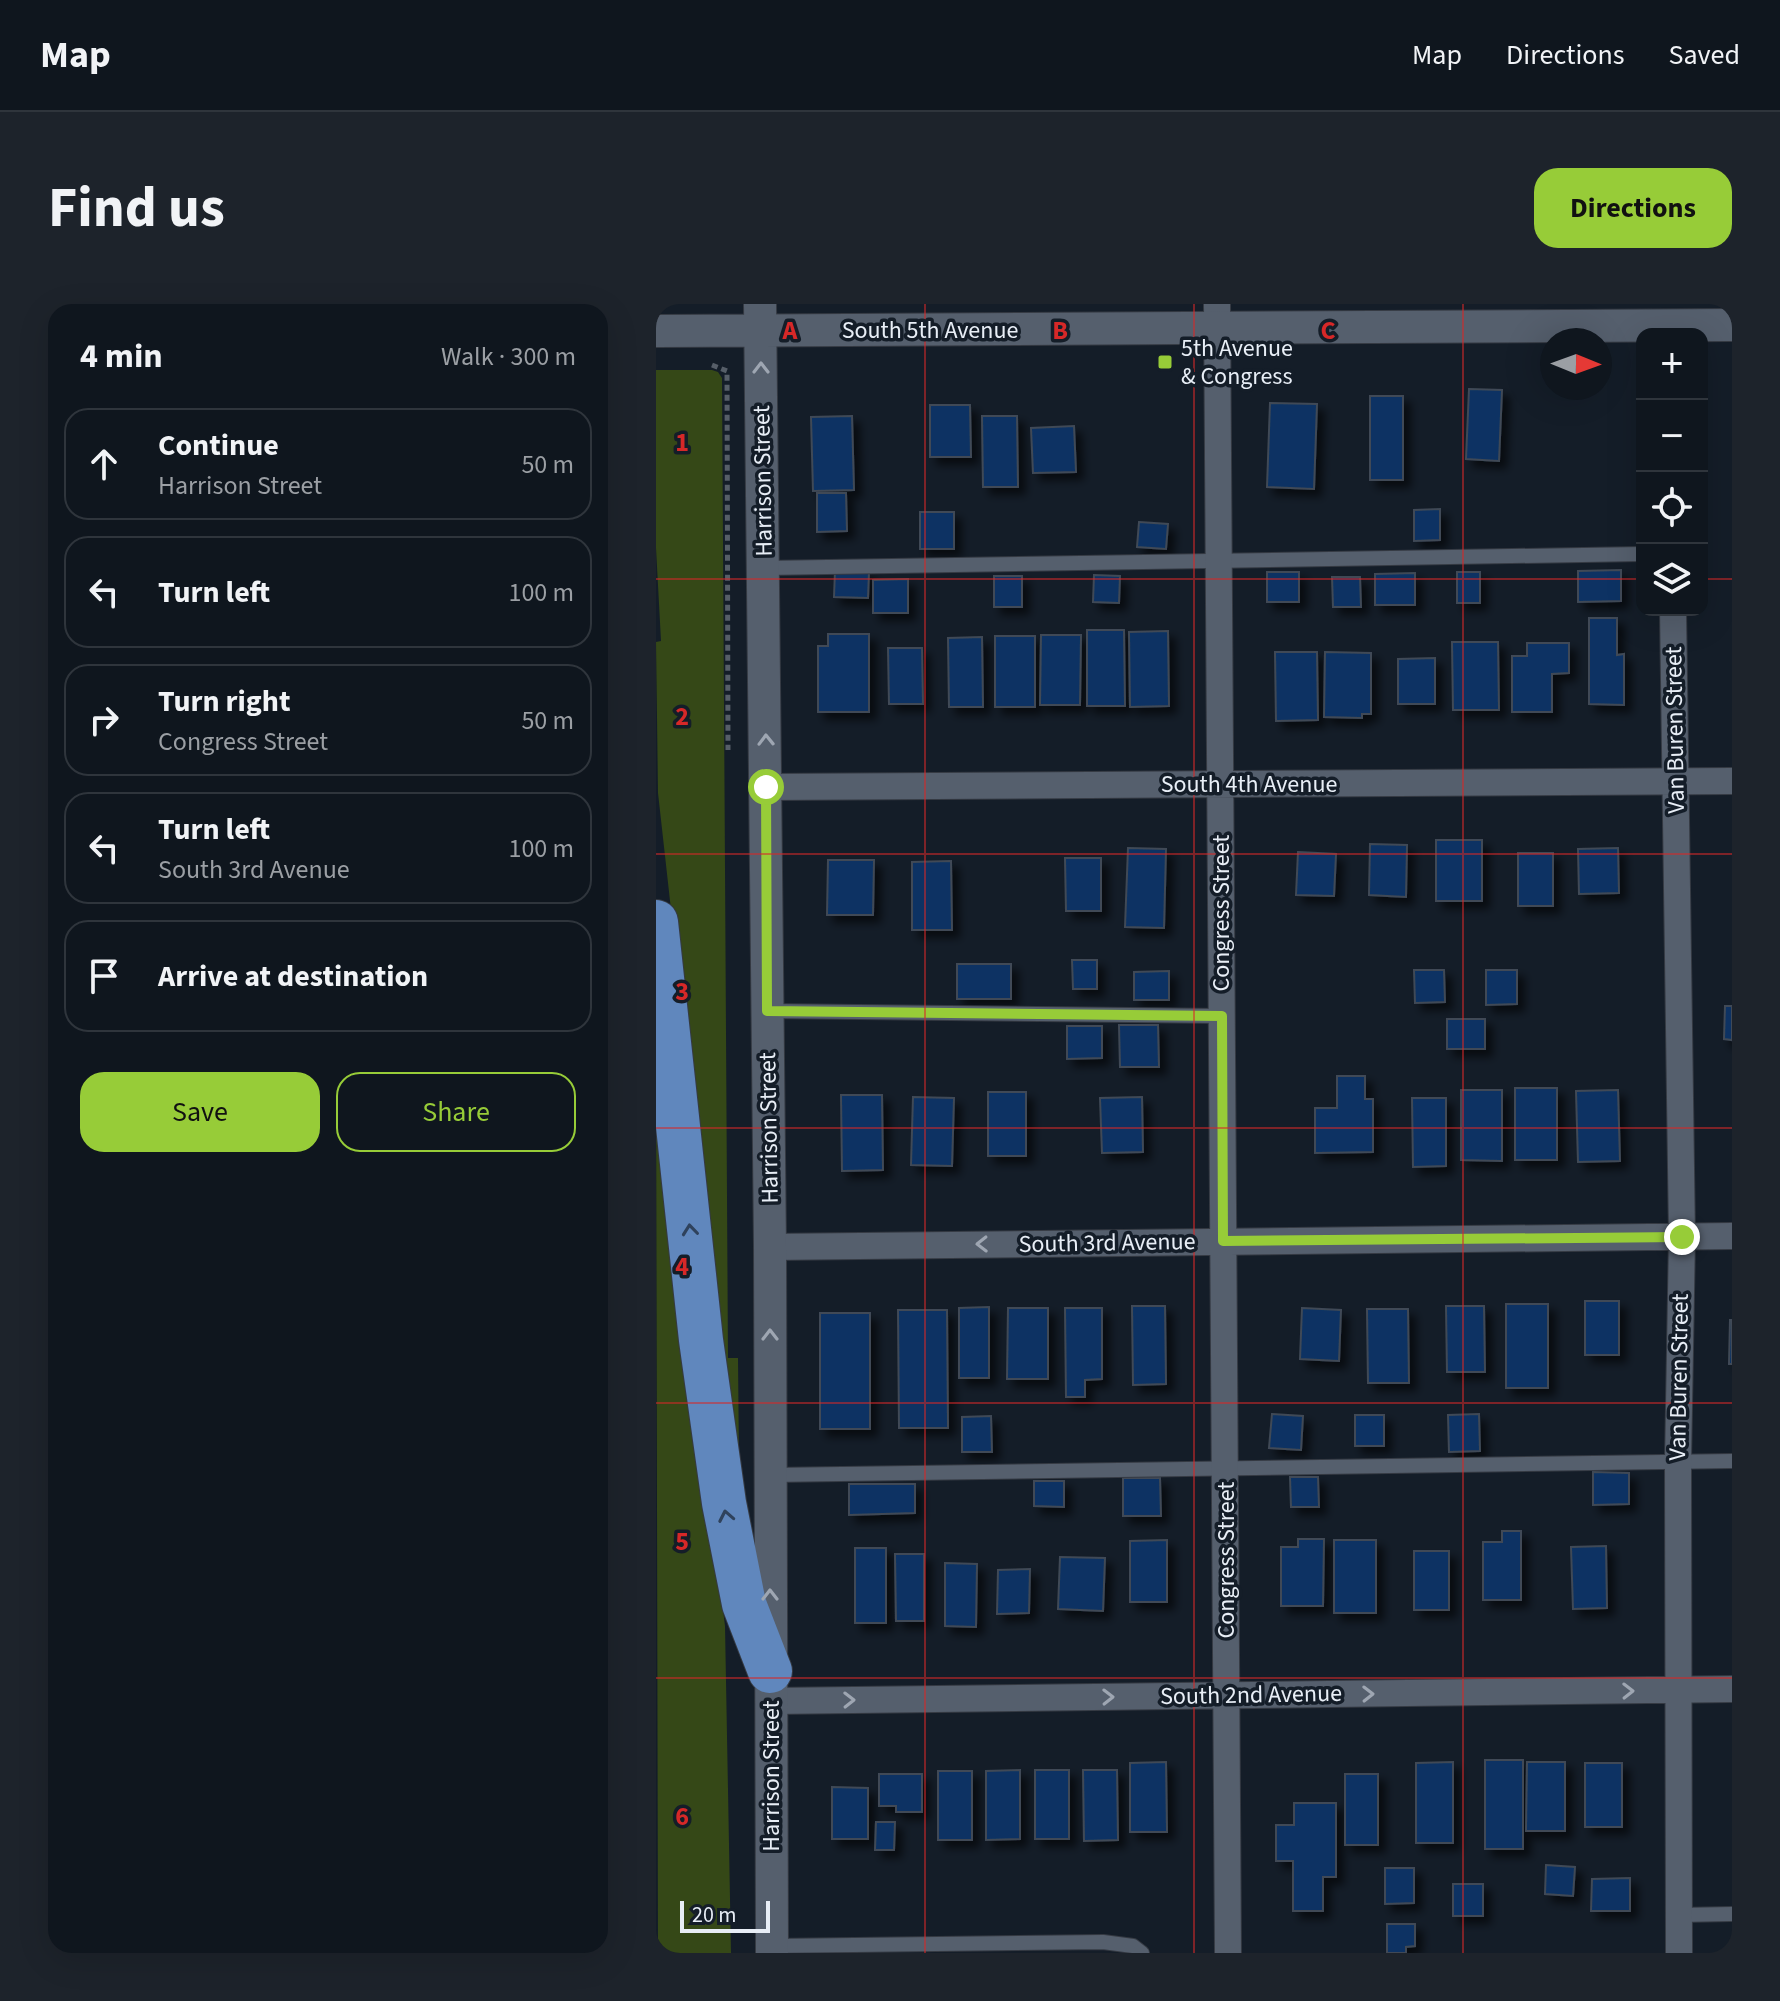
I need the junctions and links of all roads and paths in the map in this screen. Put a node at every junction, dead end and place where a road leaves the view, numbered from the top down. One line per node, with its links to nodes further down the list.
1 (1217, 316): 2 (street, South 5th Avenue); 3 (street, South 5th Avenue); 8 (street, Congress Street)
2 (761, 317): 5 (street, South 5th Avenue); 9 (street, Harrison Street, one-way to 2)
3 (1670, 321): 4 (street, South 5th Avenue)
4 (1732, 325)
5 (656, 331)
6 (712, 365): 11 (path)
7 (1636, 554): 8 (lane)
8 (1218, 561): 9 (lane); 14 (street, Congress Street)
9 (764, 568): 15 (street, Harrison Street, one-way to 9)
10 (1673, 616): 13 (street, Van Buren Street)
11 (728, 750)
12 (1732, 781): 13 (street, South 4th Avenue)
13 (1676, 782): 14 (street, South 4th Avenue); 20 (street, Van Buren Street)
14 (1220, 784): 15 (street, South 4th Avenue); 18 (street, Congress Street)
15 (766, 787): 17 (street, Harrison Street)
16 (656, 922): 27 (highway, one-way to 16)
17 (767, 1011): 18 (lane); 22 (street, Harrison Street)
18 (1222, 1016): 21 (street, Congress Street)
19 (1732, 1236): 20 (street, South 3rd Avenue)
20 (1682, 1237): 21 (street, South 3rd Avenue); 24 (street, Van Buren Street)
21 (1223, 1241): 22 (street, South 3rd Avenue, one-way to 22); 25 (street, Congress Street)
22 (770, 1247): 26 (street, Harrison Street, one-way to 22)
23 (1732, 1461): 24 (lane)
24 (1678, 1462): 25 (lane); 29 (street, Van Buren Street)
25 (1225, 1470): 26 (lane); 30 (street, Congress Street)
26 (771, 1475): 27 (street, Harrison Street, one-way to 26)
27 (770, 1686): 30 (street, South 2nd Avenue, one-way to 30); 34 (street, Harrison Street)
28 (1732, 1689): 29 (street, South 2nd Avenue)
29 (1678, 1690): 30 (street, South 2nd Avenue, one-way to 29); 32 (street, Van Buren Street)
30 (1227, 1696): 36 (street, Congress Street)
31 (1732, 1914): 32 (lane)
32 (1679, 1915): 37 (street, Van Buren Street)
33 (837, 1949): 34 (lane); 35 (lane)
34 (772, 1950)
35 (1142, 1953)
36 (1228, 1953)
37 (1679, 1953)

